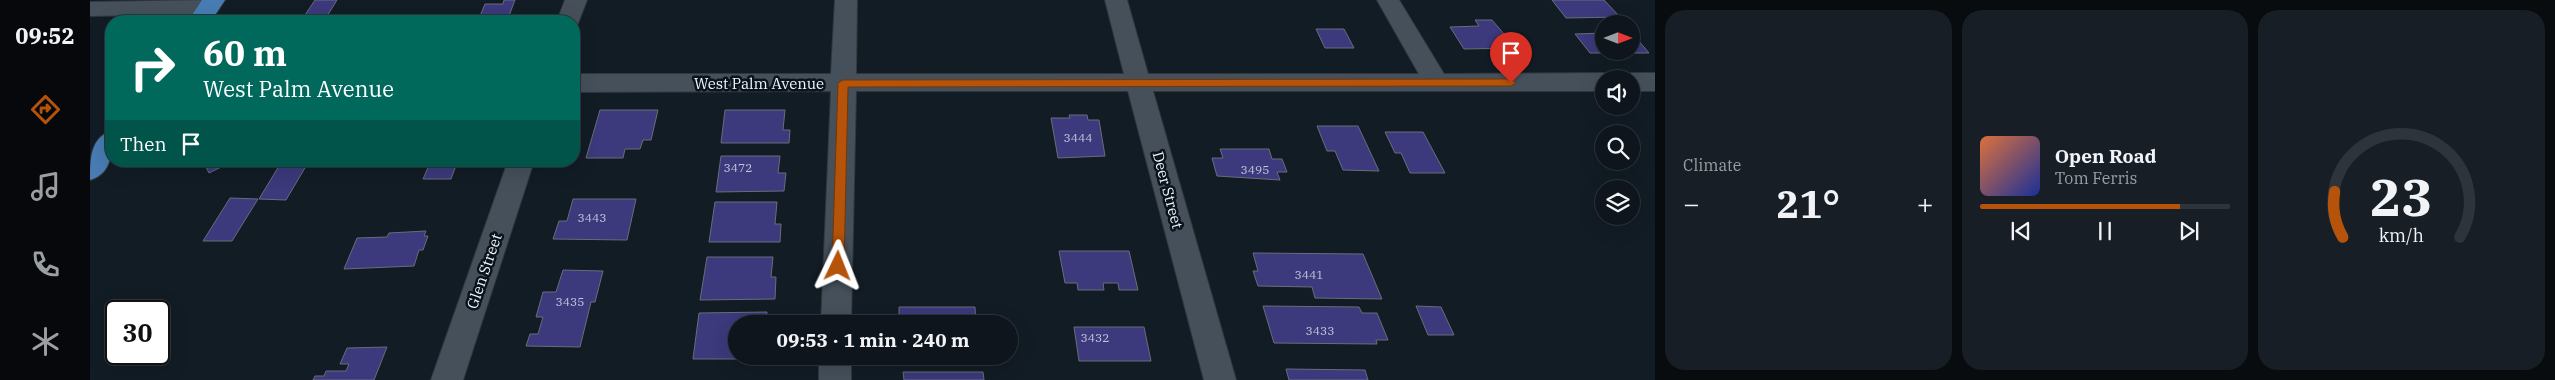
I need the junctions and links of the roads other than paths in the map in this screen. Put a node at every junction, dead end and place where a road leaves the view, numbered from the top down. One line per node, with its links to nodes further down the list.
1 (576, 0): 7 (street)
2 (846, 0): 12 (street)
3 (1116, 0): 13 (street, Deer Street)
4 (1388, 0): 14 (street)
5 (90, 9): 6 (street)
6 (207, 9)
7 (571, 15)
8 (1595, 82): 14 (street, West Palm Avenue)
9 (1640, 82): 10 (street)
10 (1655, 82)
11 (580, 83): 12 (street, West Palm Avenue)
12 (843, 83): 13 (street, West Palm Avenue); 18 (street)
13 (1139, 83): 14 (street, West Palm Avenue); 22 (street, Deer Street)
14 (1437, 83)
15 (105, 149): 17 (main road)
16 (520, 167): 20 (street, Glen Street)
17 (90, 170)
18 (836, 315)
19 (836, 365): 21 (street)
20 (447, 380)
21 (835, 380)
22 (1220, 380)

